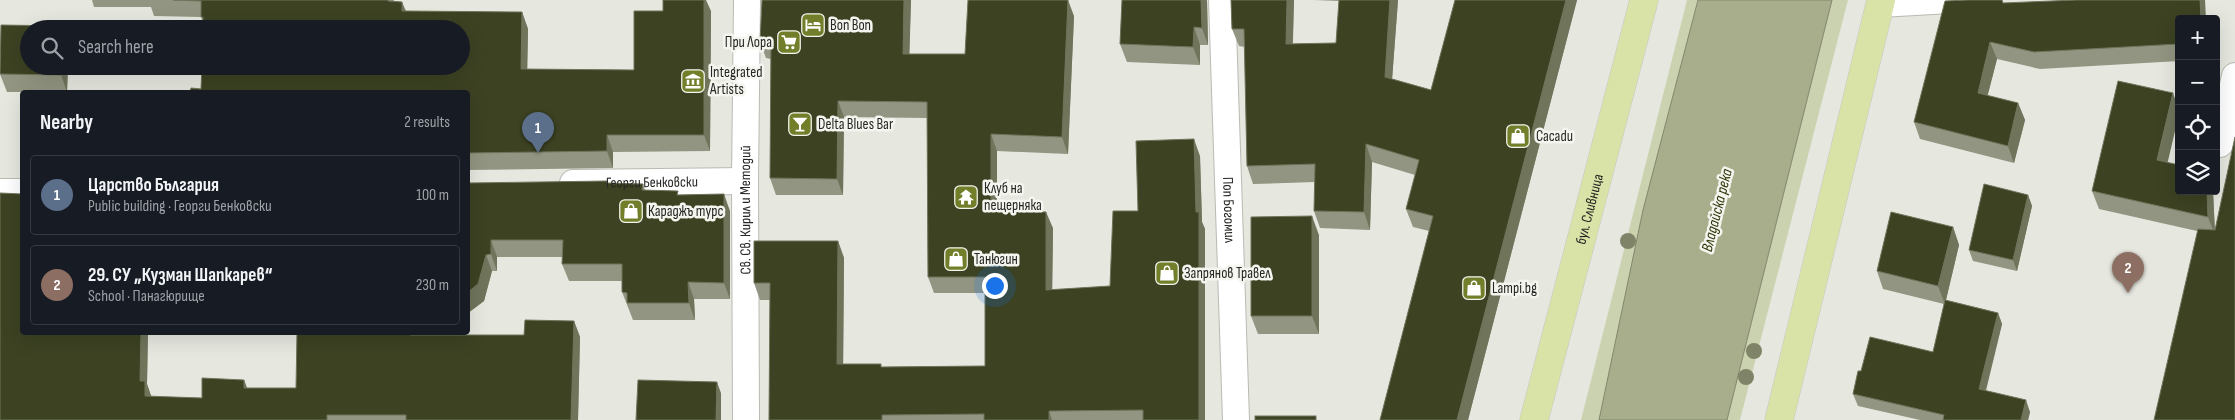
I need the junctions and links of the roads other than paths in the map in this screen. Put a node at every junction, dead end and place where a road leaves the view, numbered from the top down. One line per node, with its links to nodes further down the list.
1 (747, 0): 8 (street, Св. Св. Кирил и Методий)
2 (1222, 0): 13 (street, Поп Богомил)
3 (1644, 0): 14 (main road, бул. Сливница)
4 (1950, 0): 5 (street)
5 (1881, 1): 15 (main road)
6 (2235, 76): 7 (street)
7 (2220, 144)
8 (745, 181): 9 (street, Георги Бенковски); 12 (street, Св. Св. Кирил и Методий)
9 (547, 184)
10 (0, 192): 11 (street)
11 (20, 192)
12 (746, 420)
13 (1236, 420)
14 (1534, 420)
15 (1779, 420)

